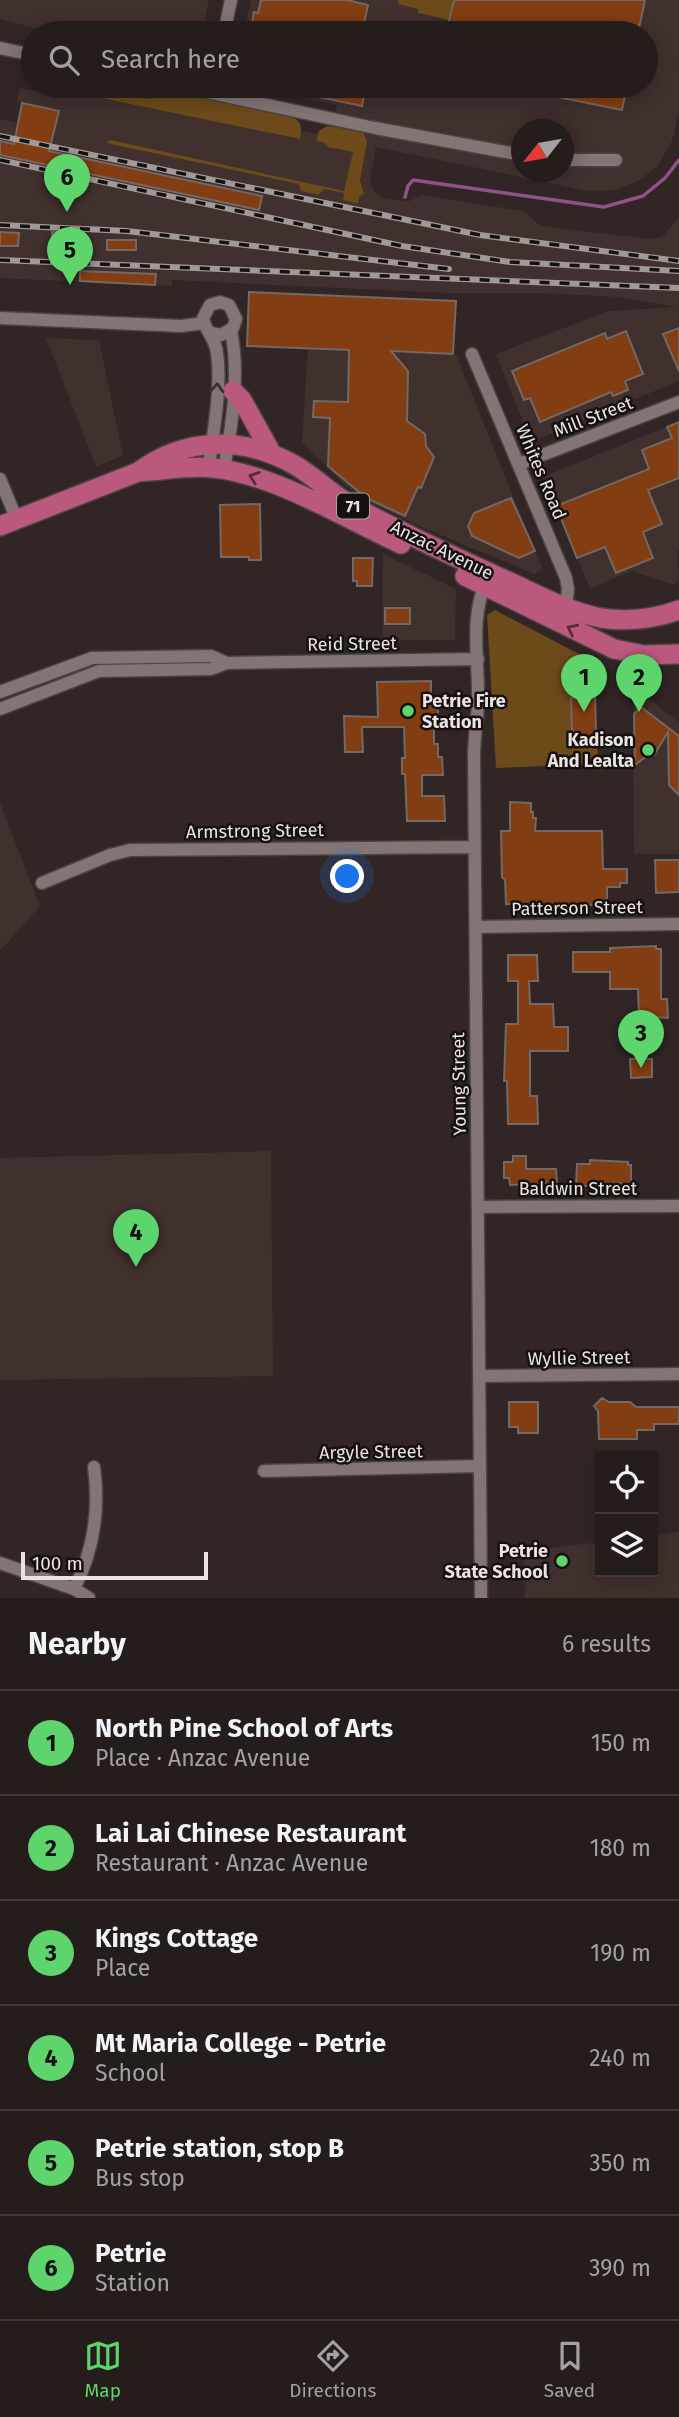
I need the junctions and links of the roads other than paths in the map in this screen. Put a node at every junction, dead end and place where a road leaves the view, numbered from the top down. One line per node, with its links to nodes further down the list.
1 (231, 0): 2 (street)
2 (227, 21)
3 (0, 48): 4 (street)
4 (21, 52)
5 (250, 98): 6 (street)
6 (511, 153)
7 (574, 160): 8 (street)
8 (616, 160)
9 (0, 318): 10 (street)
10 (207, 328): 11 (street); 11 (street); 15 (street, one-way to 10)
11 (230, 331): 13 (street)
12 (472, 354): 17 (street, Whites Road)
13 (233, 391): 15 (street); 16 (highway)
14 (679, 402): 17 (street, Mill Street)
15 (220, 445): 16 (highway, Anzac Avenue / 71); 18 (street); 19 (highway, Anzac Avenue / 71)
16 (272, 454): 22 (highway, Anzac Avenue / 71)
17 (519, 464): 23 (street, Whites Road)
18 (216, 468): 19 (highway, Anzac Avenue / 71); 22 (highway, Anzac Avenue / 71, one-way to 18)
19 (138, 472): 21 (highway, Anzac Avenue / 71)
20 (0, 479): 21 (street)
21 (8, 523)
22 (487, 579): 23 (highway, Anzac Avenue / 71); 25 (highway, Anzac Avenue / 71, one-way to 22); 26 (street, Young Street)
23 (566, 607): 24 (highway, Anzac Avenue / 71)
24 (679, 610)
25 (677, 657)
26 (478, 659): 27 (street, Reid Street); 30 (street, Young Street)
27 (227, 663): 28 (street, Reid Street); 29 (street, Reid Street)
28 (0, 692)
29 (0, 709)
30 (474, 847): 31 (street, Armstrong Street); 33 (street, Young Street)
31 (43, 883)
32 (679, 924): 33 (street, Patterson Street)
33 (475, 927): 35 (street, Young Street)
34 (679, 1206): 35 (street, Baldwin Street)
35 (478, 1207): 37 (street, Young Street)
36 (679, 1374): 37 (street, Wyllie Street)
37 (479, 1376): 38 (street, Young Street)
38 (479, 1466): 40 (street, Argyle Street); 44 (street, Young Street)
39 (94, 1467): 42 (street)
40 (264, 1471)
41 (0, 1563): 42 (street)
42 (74, 1590): 43 (street)
43 (89, 1598)
44 (481, 1598)

